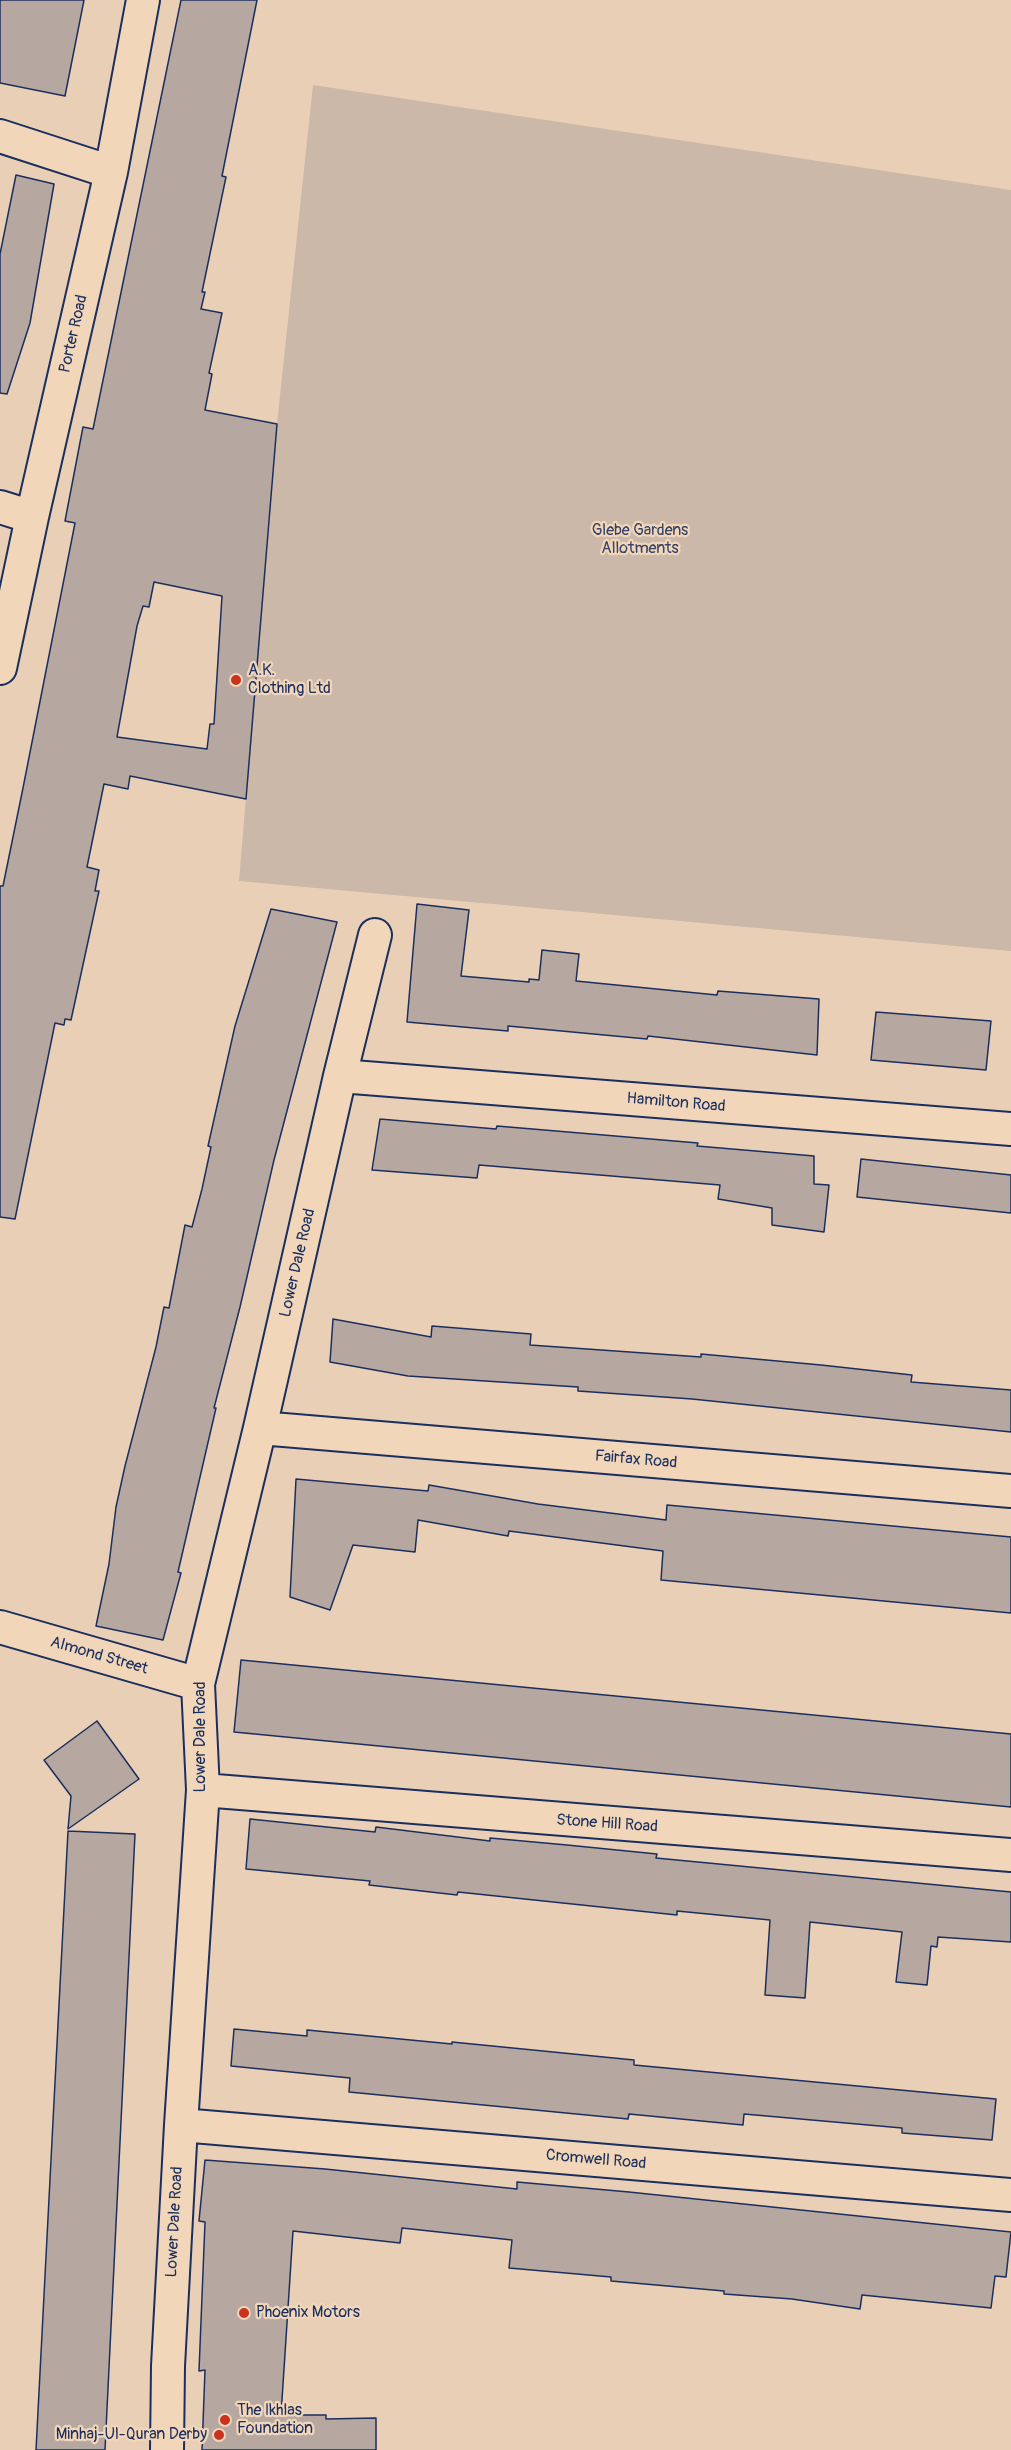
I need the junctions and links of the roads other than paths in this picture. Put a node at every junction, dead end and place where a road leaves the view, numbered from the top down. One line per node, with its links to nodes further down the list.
1 (144, 0): 3 (street, Porter Road)
2 (0, 136): 3 (street)
3 (111, 172): 5 (street, Porter Road)
4 (0, 507): 5 (street)
5 (32, 517): 6 (street, Porter Road)
6 (0, 668)
7 (375, 935): 8 (street, Lower Dale Road)
8 (340, 1076): 9 (street, Hamilton Road); 10 (street, Lower Dale Road)
9 (1011, 1129)
10 (260, 1428): 11 (street, Fairfax Road); 13 (street, Lower Dale Road)
11 (1011, 1491)
12 (0, 1627): 13 (street, Almond Street)
13 (198, 1684): 14 (street, Lower Dale Road)
14 (202, 1790): 15 (street, Stone Hill Road); 16 (street, Lower Dale Road)
15 (1011, 1855)
16 (181, 2125): 17 (street, Cromwell Road); 18 (street, Lower Dale Road)
17 (1011, 2195)
18 (167, 2450)

